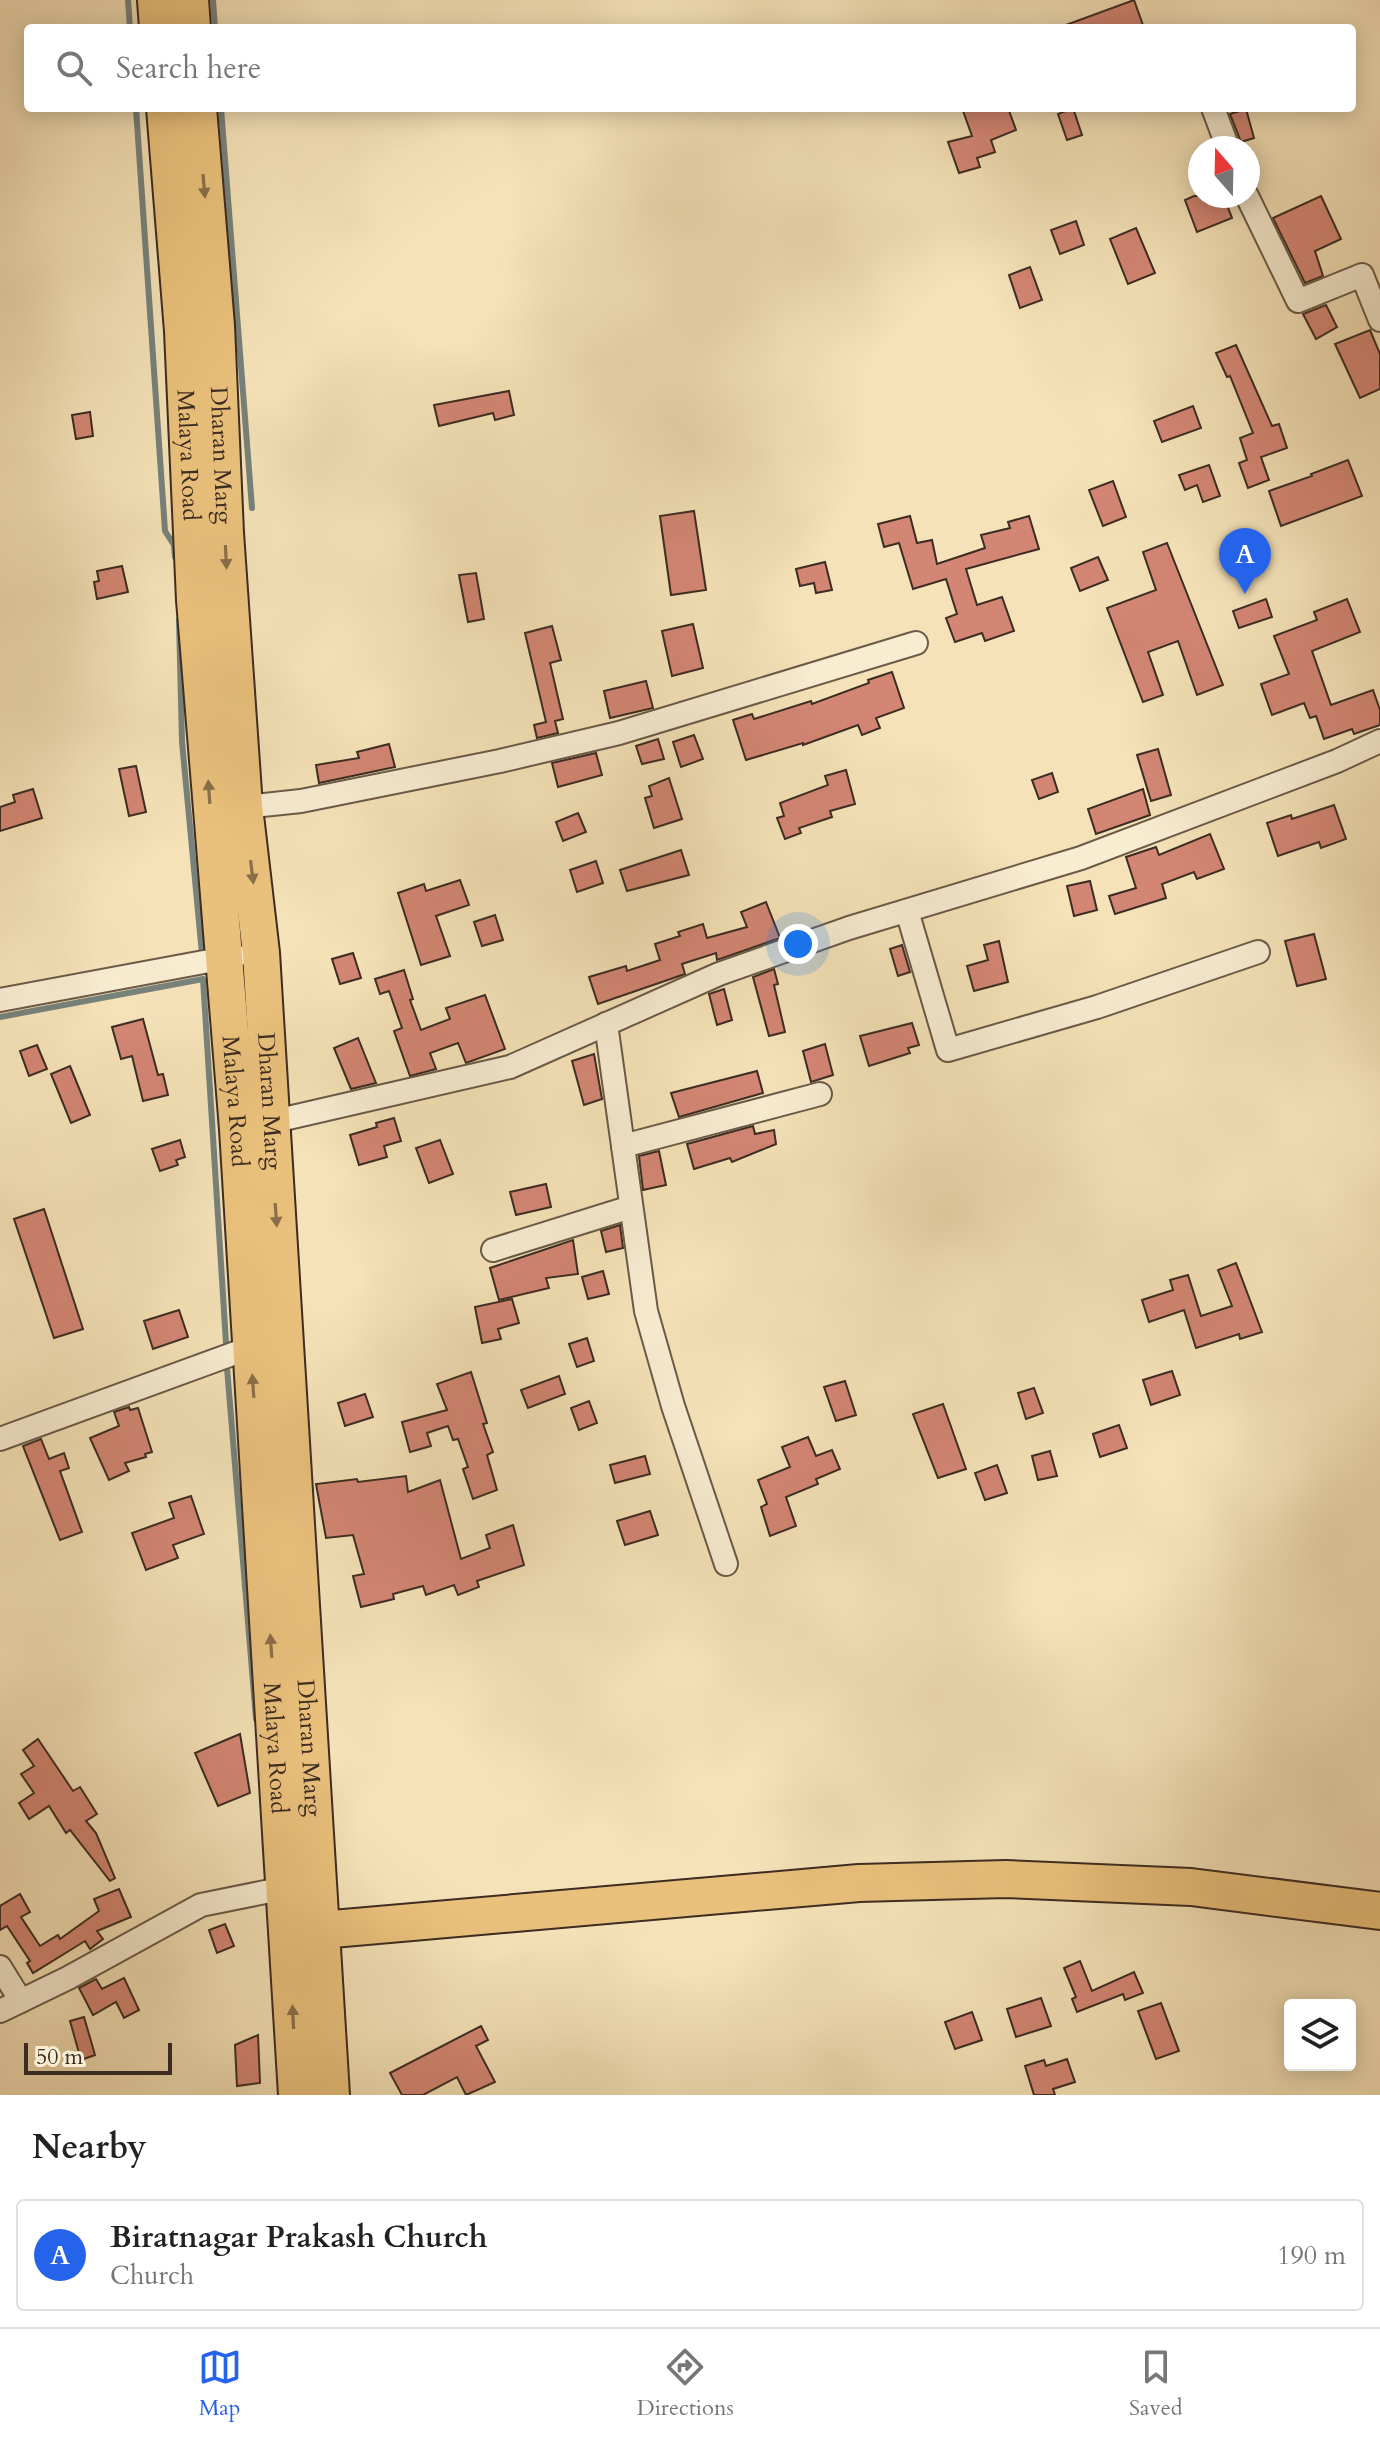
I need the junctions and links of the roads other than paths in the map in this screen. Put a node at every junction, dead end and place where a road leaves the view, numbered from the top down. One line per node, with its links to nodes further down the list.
1 (156, 0): 3 (main road)
2 (190, 0): 4 (main road)
3 (158, 24)
4 (192, 24)
5 (165, 112): 17 (main road, Malaya Road, one-way to 5)
6 (198, 112): 13 (main road, Dharan Marg, one-way to 13)
7 (1214, 112): 8 (street)
8 (1224, 136)
9 (1253, 208): 10 (street)
10 (1380, 320)
11 (916, 643): 13 (street)
12 (1380, 741): 14 (street)
13 (244, 807): 16 (main road, Dharan Marg, one-way to 16)
14 (907, 911): 15 (street); 19 (street)
15 (1258, 952)
16 (261, 953): 17 (street); 21 (main road, Dharan Marg)
17 (225, 958): 18 (street); 21 (main road, Malaya Road)
18 (0, 1000)
19 (606, 1024): 21 (street); 22 (street)
20 (820, 1094): 22 (street)
21 (254, 1126): 25 (main road, Dharan Marg, one-way to 25); 26 (main road, Malaya Road)
22 (623, 1146): 23 (street)
23 (631, 1207): 24 (street); 28 (street)
24 (493, 1250)
25 (284, 1336): 26 (street); 29 (main road, Dharan Marg)
26 (250, 1347): 27 (street); 29 (main road, Malaya Road, one-way to 26)
27 (0, 1439)
28 (726, 1564)
29 (303, 1884): 31 (main road, Dharan Marg); 33 (street)
30 (1380, 1911): 31 (main road)
31 (305, 1931): 35 (main road, one-way to 31); 36 (main road, Dharan Marg)
32 (0, 1967): 33 (street)
33 (21, 2001): 34 (street)
34 (0, 2011)
35 (297, 2095)
36 (331, 2095)

